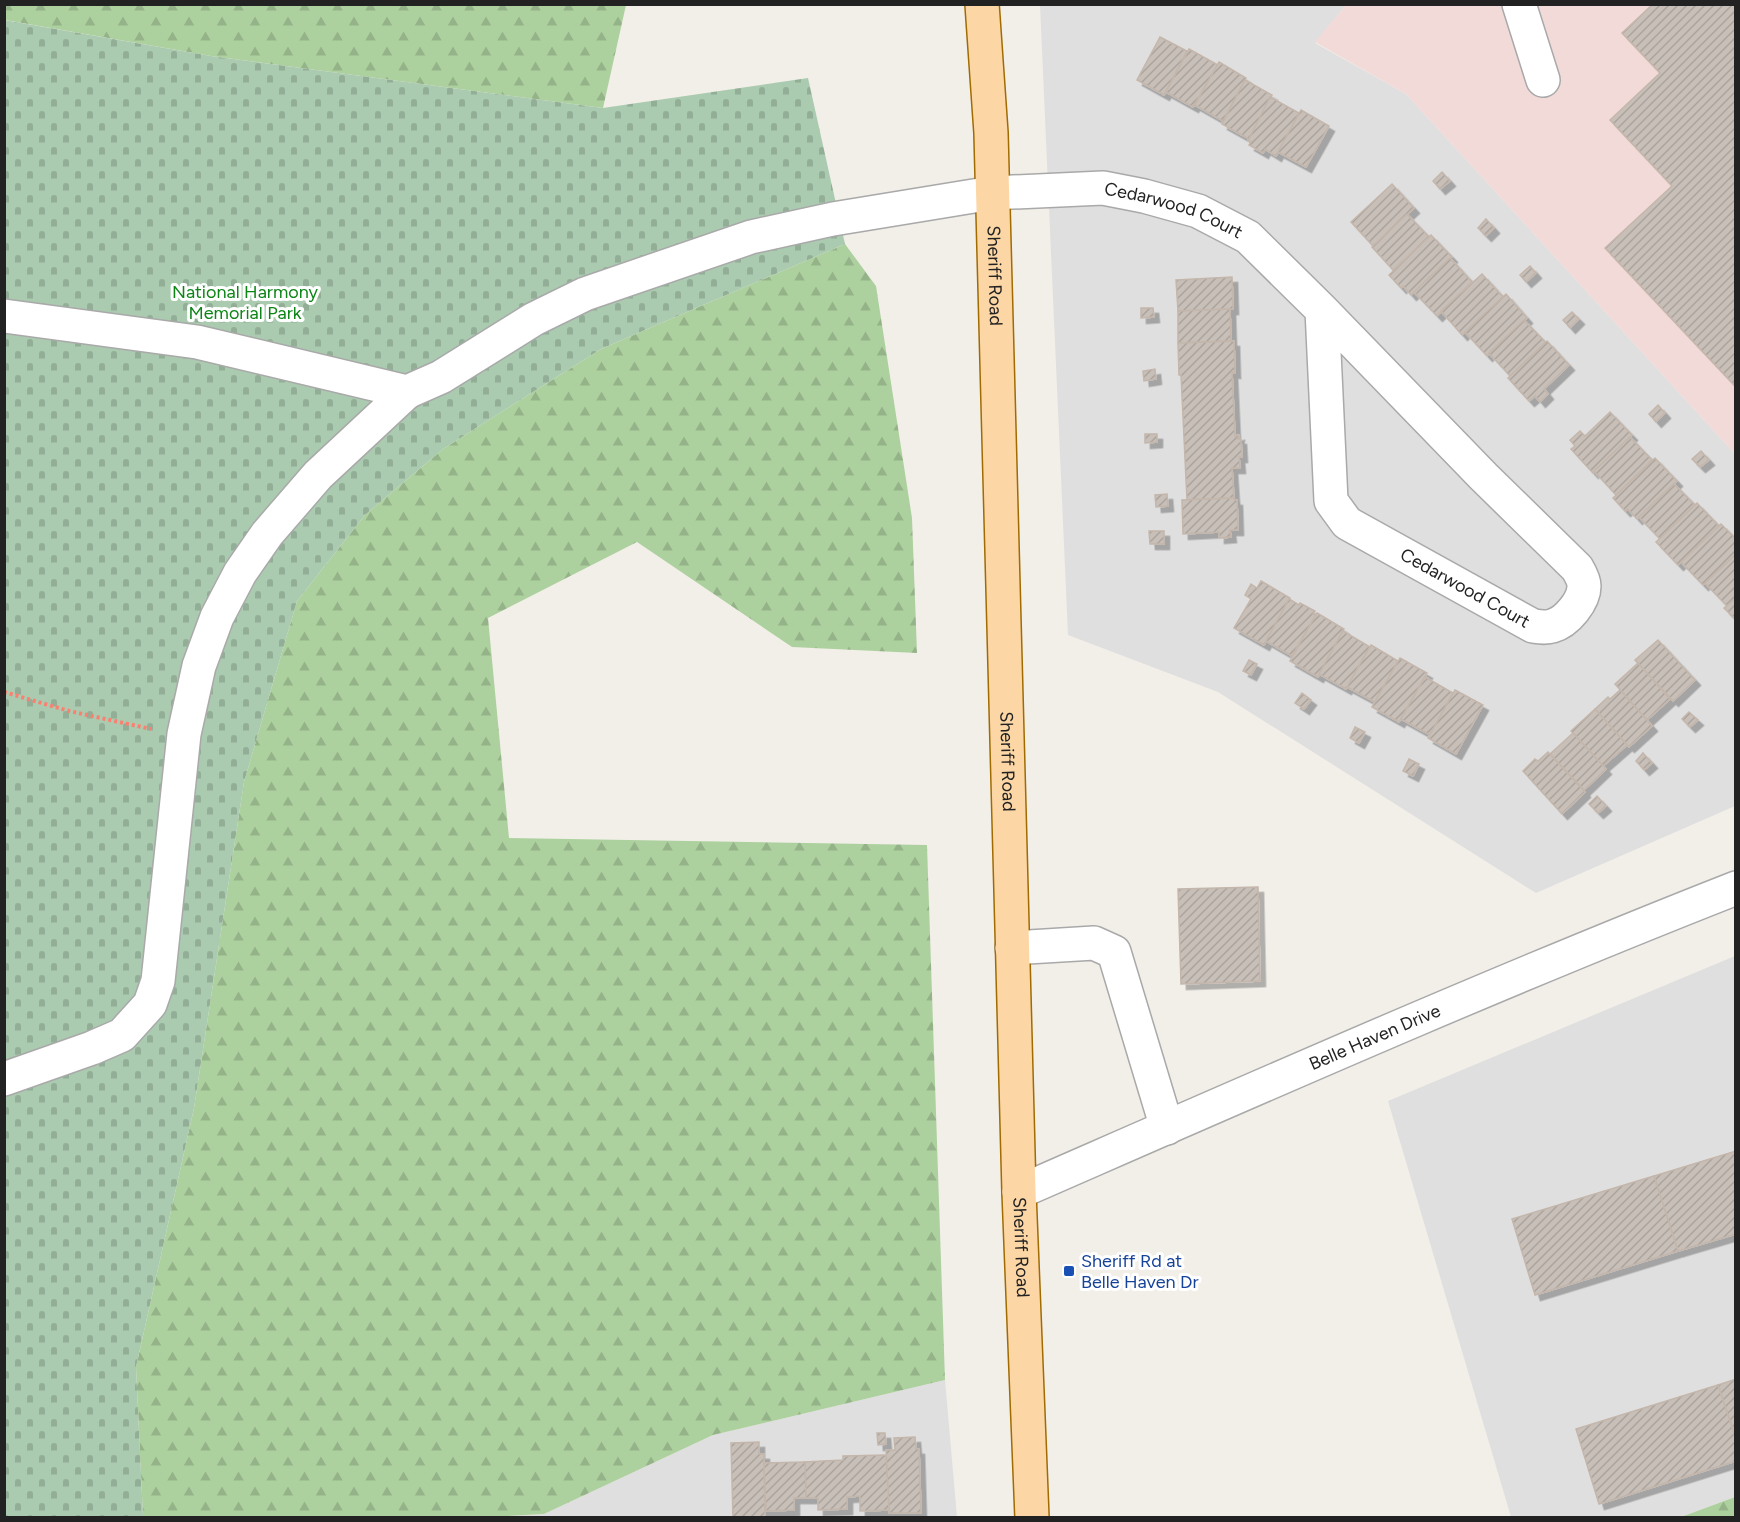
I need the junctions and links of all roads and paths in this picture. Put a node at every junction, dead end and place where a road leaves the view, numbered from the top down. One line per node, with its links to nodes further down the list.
1 (982, 4): 4 (main road, Sheriff Road)
2 (1518, 4): 3 (street)
3 (1543, 80)
4 (992, 193): 5 (street, Cedarwood Court); 7 (street, Cedarwood Court); 11 (main road, Sheriff Road)
5 (1323, 310): 5 (street, Cedarwood Court)
6 (4, 316): 7 (street)
7 (407, 392): 9 (street, Cedarwood Court)
8 (4, 692): 9 (path)
9 (184, 734): 12 (street, Cedarwood Court)
10 (1736, 888): 13 (street, Belle Haven Drive)
11 (1012, 948): 13 (street); 14 (main road, Sheriff Road)
12 (4, 1079)
13 (1167, 1128): 14 (street, Belle Haven Drive)
14 (1019, 1192): 15 (main road, Sheriff Road)
15 (1032, 1518)

